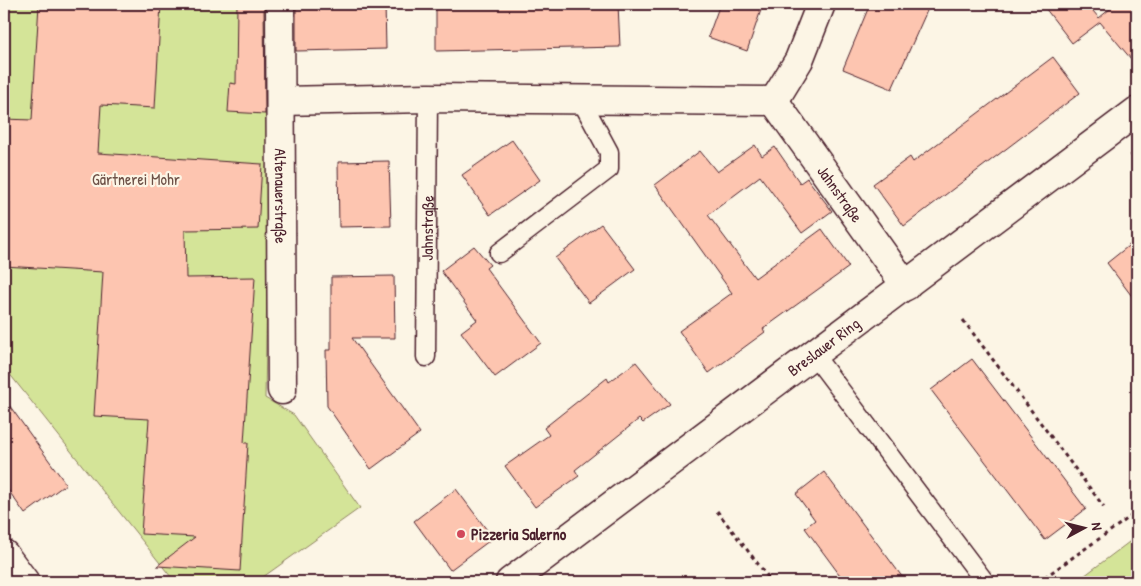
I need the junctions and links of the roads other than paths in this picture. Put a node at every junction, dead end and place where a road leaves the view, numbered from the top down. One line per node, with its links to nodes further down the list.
1 (280, 4): 5 (street, Altenauerstraße)
2 (821, 4): 6 (street)
3 (428, 98): 4 (street); 5 (street); 11 (lane, Jahnstraße)
4 (581, 100): 6 (street); 8 (lane)
5 (281, 101): 12 (street, Altenauerstraße)
6 (774, 101): 9 (street, Jahnstraße)
7 (1137, 111): 9 (street, Breslauer Ring)
8 (499, 253)
9 (906, 286): 10 (street, Breslauer Ring)
10 (814, 355): 14 (street, Breslauer Ring); 16 (lane)
11 (426, 358)
12 (282, 390)
13 (4, 554): 15 (street)
14 (518, 580)
15 (25, 582)
16 (985, 582)

